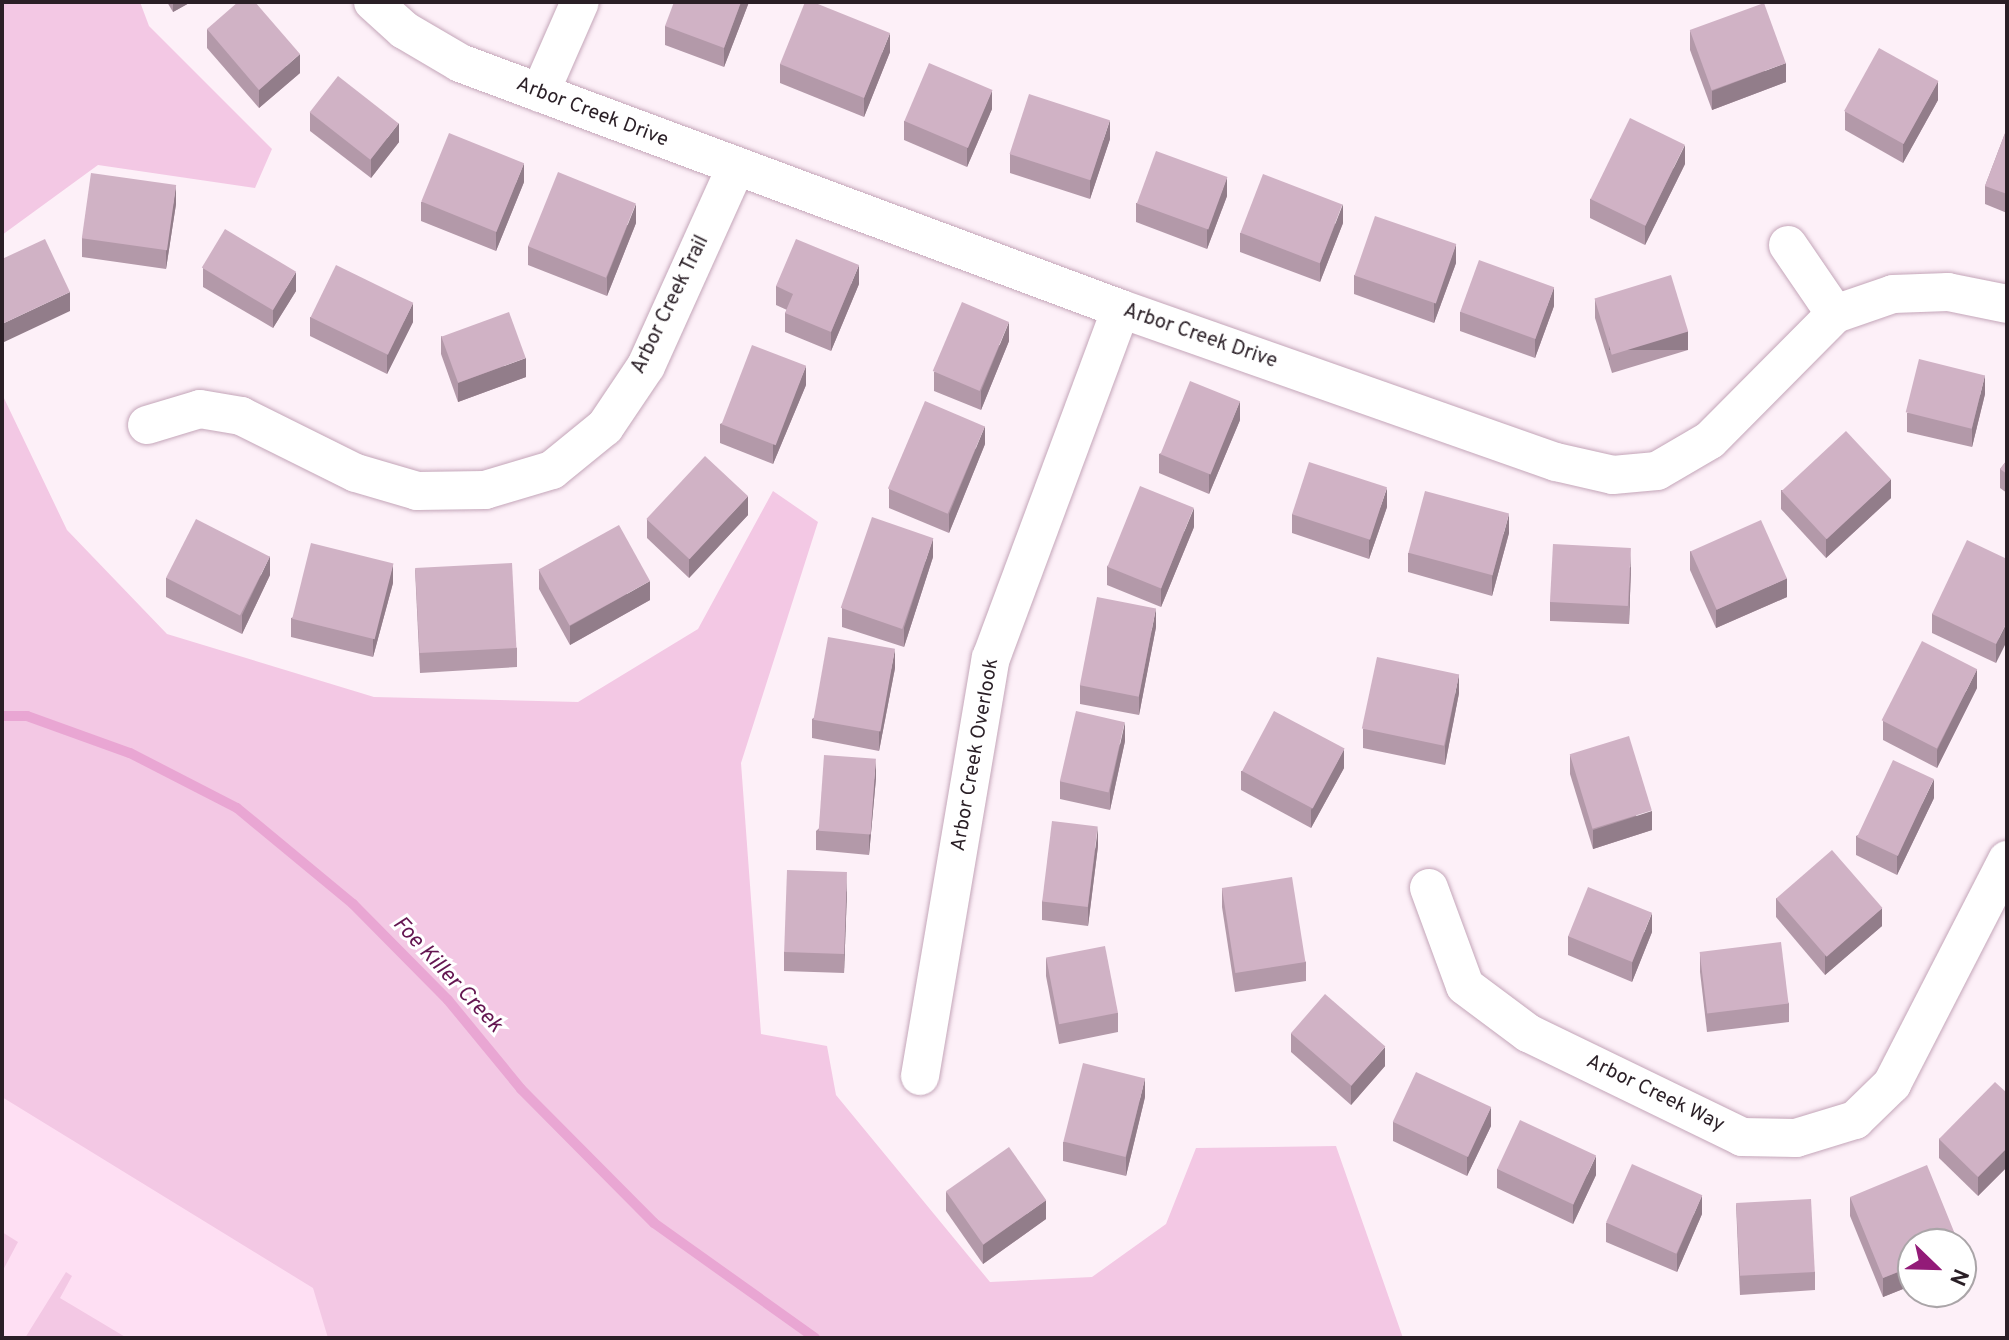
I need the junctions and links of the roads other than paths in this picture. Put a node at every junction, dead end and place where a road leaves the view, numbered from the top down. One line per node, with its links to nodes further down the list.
1 (373, 2): 3 (street, Arbor Creek Drive)
2 (580, 2): 3 (street)
3 (540, 93): 4 (street, Arbor Creek Drive)
4 (736, 167): 7 (street, Arbor Creek Drive); 9 (street, Arbor Creek Trail)
5 (1788, 245): 8 (street)
6 (2007, 304): 8 (street, Arbor Creek Drive)
7 (1121, 309): 8 (street, Arbor Creek Drive); 12 (street, Arbor Creek Overlook)
8 (1835, 314)
9 (147, 425)
10 (2007, 860): 11 (street, Arbor Creek Way)
11 (1429, 888)
12 (920, 1076)

